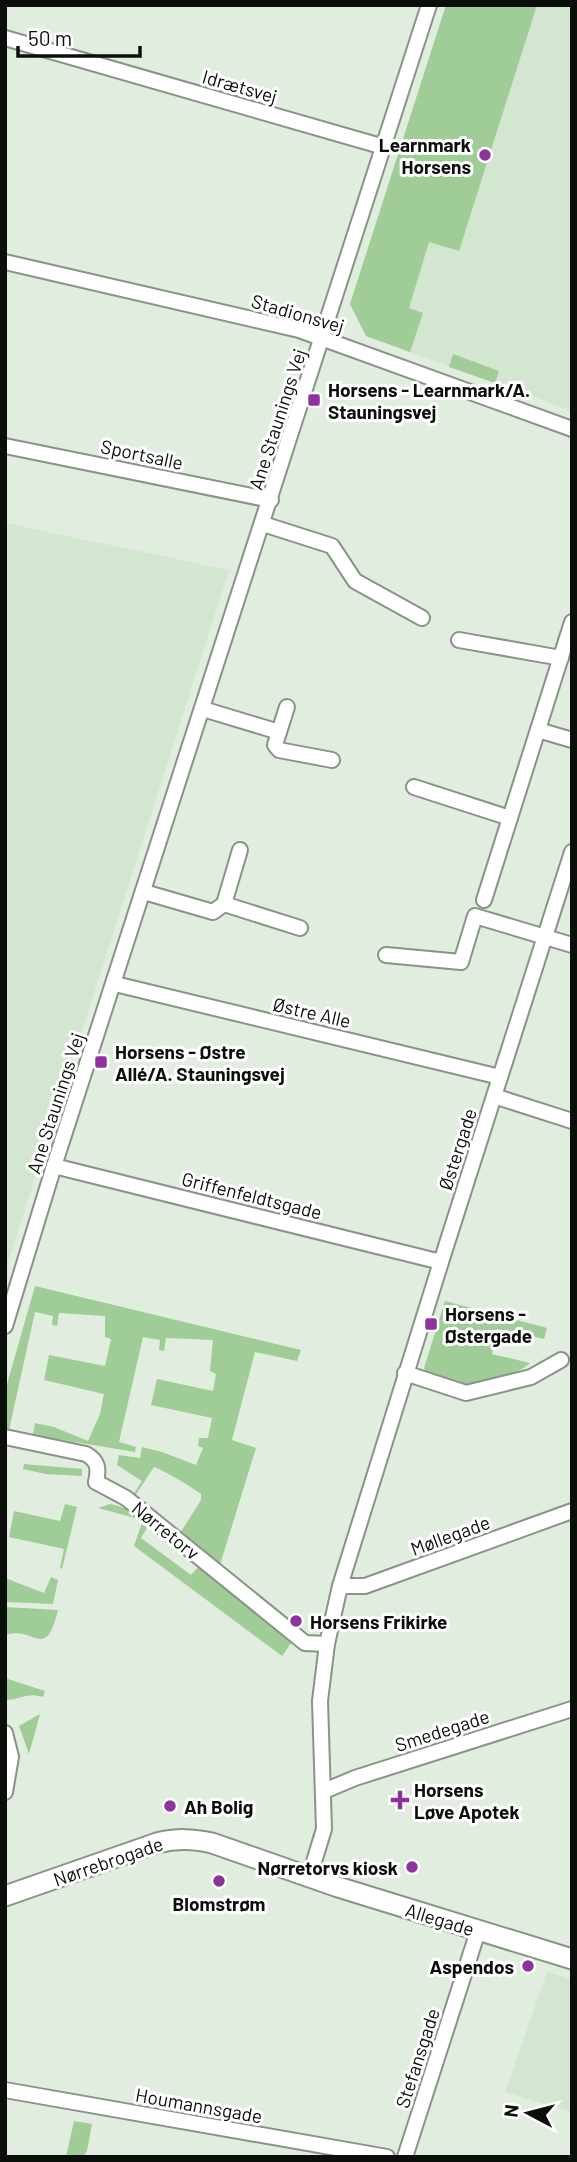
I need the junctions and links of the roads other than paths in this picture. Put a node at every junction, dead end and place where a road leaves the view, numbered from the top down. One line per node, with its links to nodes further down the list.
1 (429, 5): 3 (street, Ane Staunings Vej)
2 (5, 38): 3 (street, Idrætsvej)
3 (384, 148): 5 (street, Ane Staunings Vej)
4 (5, 262): 5 (street, Stadionsvej)
5 (323, 339): 6 (street, Stadionsvej); 8 (street, Ane Staunings Vej)
6 (572, 429)
7 (5, 446): 8 (street, Sportsalle)
8 (271, 500): 9 (street, Ane Staunings Vej)
9 (263, 524): 10 (street); 15 (street, Ane Staunings Vej)
10 (422, 618)
11 (572, 622): 13 (street)
12 (459, 640): 13 (street)
13 (561, 657): 16 (street)
14 (287, 706): 17 (street)
15 (203, 709): 17 (street); 24 (street, Ane Staunings Vej)
16 (538, 730): 18 (street); 21 (street)
17 (279, 732): 19 (street)
18 (572, 740)
19 (332, 760)
20 (414, 787): 21 (street)
21 (510, 818): 25 (street)
22 (240, 850): 26 (street)
23 (572, 852): 28 (street, Østergade)
24 (144, 892): 26 (street); 31 (street, Ane Staunings Vej)
25 (484, 900)
26 (224, 904): 27 (street)
27 (300, 928)
28 (545, 937): 29 (street); 30 (street); 32 (street, Østergade)
29 (572, 945)
30 (386, 955)
31 (115, 984): 32 (street, Østre Alle); 35 (street, Ane Staunings Vej)
32 (500, 1077): 33 (street, Østergade)
33 (494, 1096): 34 (street); 36 (street, Østergade)
34 (572, 1121)
35 (54, 1166): 36 (street, Griffenfeldtsgade); 37 (street, Ane Staunings Vej)
36 (441, 1262): 39 (street, Østergade)
37 (5, 1326)
38 (561, 1360): 39 (street)
39 (405, 1373): 42 (street, Østergade)
40 (5, 1437): 43 (street, Nørretorv)
41 (572, 1511): 42 (street, Møllegade)
42 (340, 1586): 43 (street)
43 (327, 1644): 46 (street)
44 (572, 1709): 46 (street, Smedegade)
45 (5, 1733): 47 (street)
46 (324, 1791): 48 (street)
47 (5, 1792)
48 (309, 1878): 49 (street, Nørrebrogade); 50 (street, Allegade)
49 (5, 1896)
50 (478, 1931): 51 (street, Allegade); 54 (street, Stefansgade)
51 (572, 1959)
52 (5, 2090): 53 (street, Houmannsgade)
53 (387, 2157)
54 (405, 2157)

